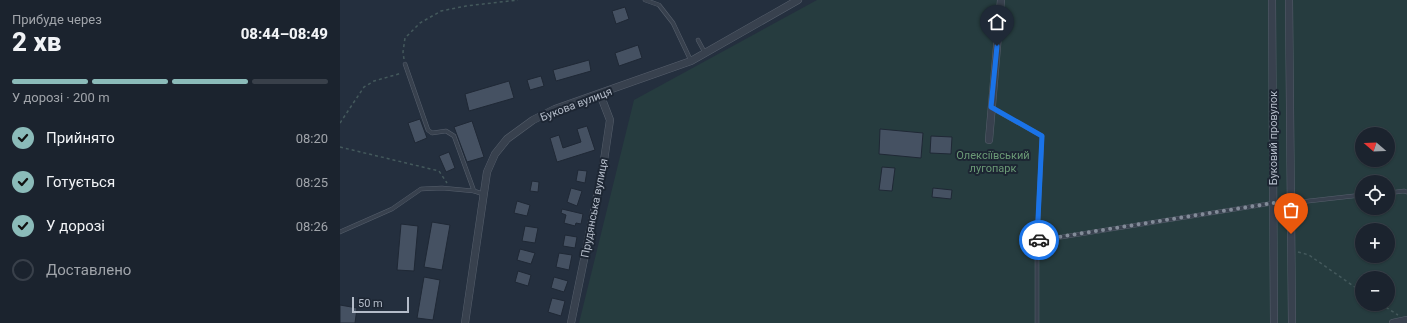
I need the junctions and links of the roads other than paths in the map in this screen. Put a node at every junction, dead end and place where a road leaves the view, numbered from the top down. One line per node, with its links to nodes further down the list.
1 (645, 0): 8 (lane)
2 (798, 0): 7 (street, Букова вулиця)
3 (1001, 0): 11 (street)
4 (1272, 0): 18 (street, Буковий провулок)
5 (1289, 0): 19 (street, Буковий провулок)
6 (698, 40): 7 (lane)
7 (705, 54): 8 (street, Букова вулиця)
8 (691, 60): 10 (street, Букова вулиця)
9 (405, 64): 13 (lane)
10 (600, 94): 16 (street, Букова вулиця); 24 (street, Прудянська вулиця)
11 (991, 107): 12 (street); 21 (lane)
12 (989, 140)
13 (474, 191): 16 (lane); 20 (lane)
14 (1395, 192): 15 (lane)
15 (1407, 192)
16 (483, 194): 23 (street, Букова вулиця)
17 (1355, 196): 19 (lane)
18 (1273, 203): 19 (lane); 21 (lane); 26 (street, Буковий провулок)
19 (1292, 203): 27 (street, Буковий провулок)
20 (340, 232)
21 (1037, 240): 25 (lane)
22 (1406, 320): 28 (street)
23 (465, 323)
24 (571, 323)
25 (1036, 323)
26 (1274, 323)
27 (1292, 323)
28 (1393, 323)

